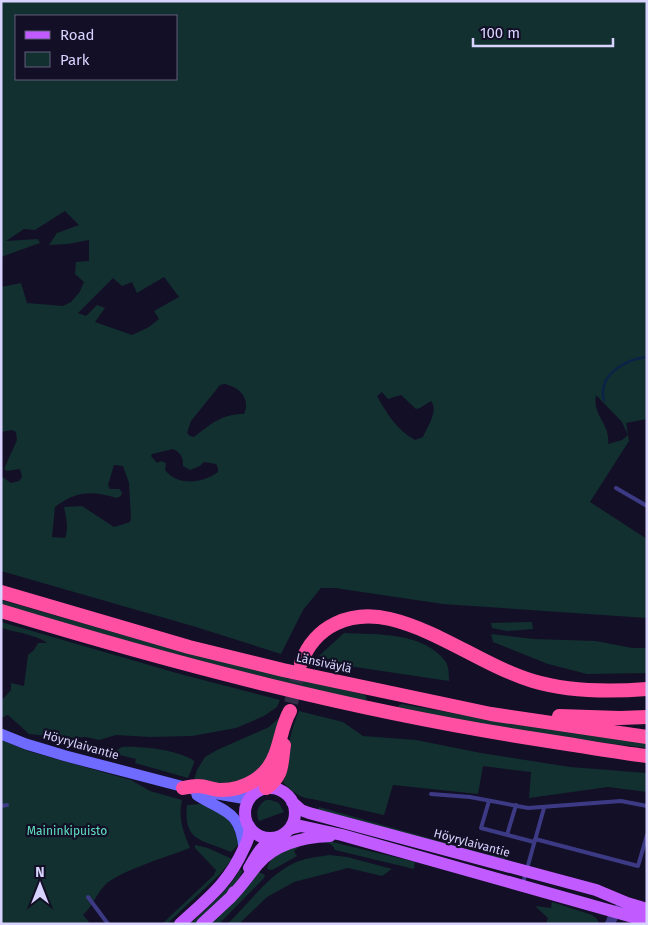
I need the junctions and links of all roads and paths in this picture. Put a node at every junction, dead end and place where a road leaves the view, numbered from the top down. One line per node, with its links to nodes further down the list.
1 (616, 488): 2 (lane)
2 (647, 506)
3 (1, 592): 7 (highway, Länsiväylä)
4 (1, 612): 11 (highway)
5 (301, 664): 6 (highway)
6 (647, 689)
7 (491, 714): 8 (highway); 10 (highway, Länsiväylä)
8 (647, 717)
9 (1, 734): 12 (main road, Höyrylaivantie)
10 (647, 737)
11 (647, 756)
12 (183, 788): 13 (main road, Höyrylaivantie); 13 (highway); 15 (main road, Höyrylaivantie)
13 (260, 791): 17 (main road); 23 (main road)
14 (431, 794): 16 (lane)
15 (197, 795): 23 (main road, Höyrylaivantie); 30 (main road)
16 (490, 801): 20 (lane); 26 (lane)
17 (292, 802): 24 (main road); 31 (main road, Höyrylaivantie)
18 (7, 804): 19 (lane)
19 (1, 806)
20 (516, 806): 22 (lane); 26 (lane)
21 (647, 806): 22 (lane)
22 (544, 808): 29 (lane)
23 (248, 824): 28 (main road); 30 (main road)
24 (289, 829): 25 (main road); 28 (main road)
25 (342, 835): 32 (main road); 34 (main road)
26 (507, 835): 29 (lane)
27 (647, 835): 29 (lane)
28 (273, 838): 34 (main road)
29 (535, 840): 31 (lane)
30 (244, 848): 40 (main road)
31 (526, 872): 32 (lane); 35 (main road, Höyrylaivantie)
32 (522, 885): 37 (main road)
33 (88, 897): 39 (lane)
34 (231, 897): 41 (main road)
35 (627, 903): 36 (main road, Höyrylaivantie); 37 (street); 38 (street)
36 (647, 909)
37 (613, 918): 38 (main road)
38 (638, 920)
39 (108, 924)
40 (180, 924)
41 (202, 924)

